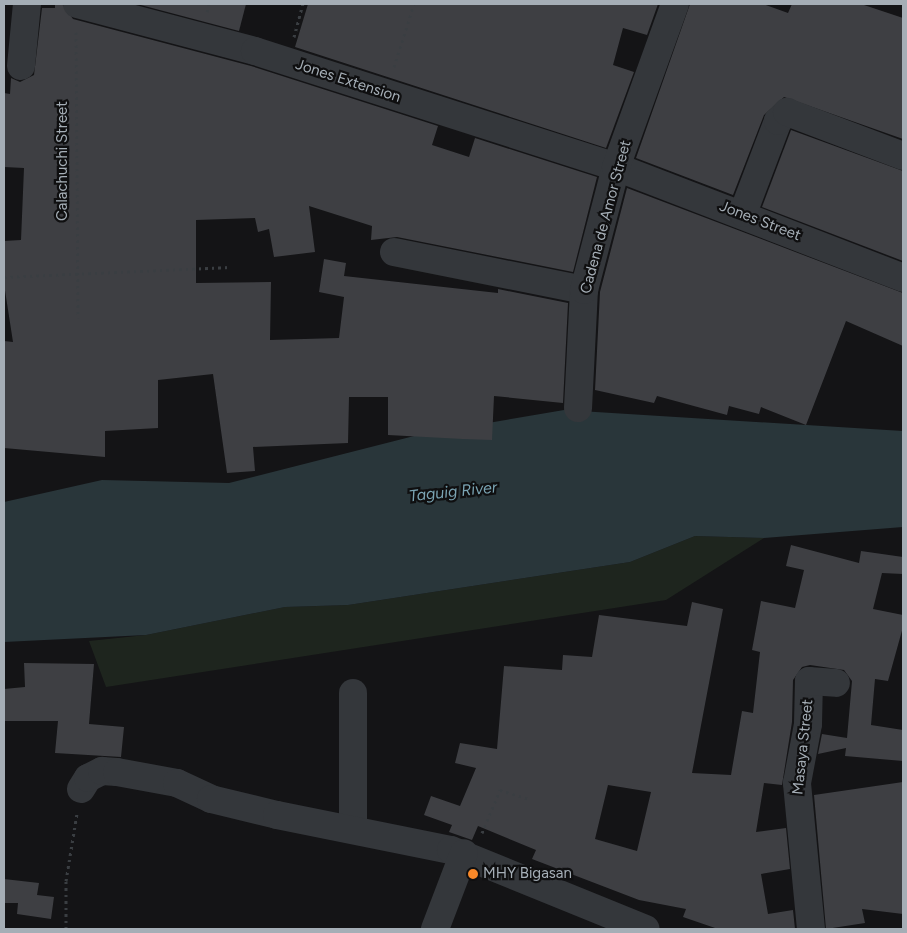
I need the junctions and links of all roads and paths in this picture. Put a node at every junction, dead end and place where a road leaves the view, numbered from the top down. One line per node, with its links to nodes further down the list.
1 (28, 4): 7 (street)
2 (77, 4): 6 (street, Jones Extension); 14 (path, Calachuchi Street)
3 (303, 4): 6 (path)
4 (414, 4): 8 (path)
5 (675, 4): 10 (street, Cadena de Amor Street)
6 (288, 61): 8 (street, Jones Extension)
7 (21, 66)
8 (386, 93): 10 (street, Jones Extension)
9 (903, 156): 11 (street)
10 (616, 167): 11 (street, Jones Street); 17 (street, Cadena de Amor Street)
11 (743, 213): 16 (street, Jones Street)
12 (394, 252): 17 (street)
13 (231, 268): 14 (path)
14 (76, 273): 15 (path); 18 (path, Calachuchi Street)
15 (4, 278)
16 (903, 278)
17 (584, 290): 19 (street, Cadena de Amor Street)
18 (78, 318)
19 (578, 408)
20 (836, 683): 29 (street, Masaya Street)
21 (353, 693): 24 (street)
22 (81, 789): 24 (street); 26 (path)
23 (530, 799): 25 (path)
24 (353, 828): 25 (street)
25 (468, 855): 27 (street); 28 (street)
26 (66, 929)
27 (435, 929)
28 (646, 929)
29 (811, 929)

